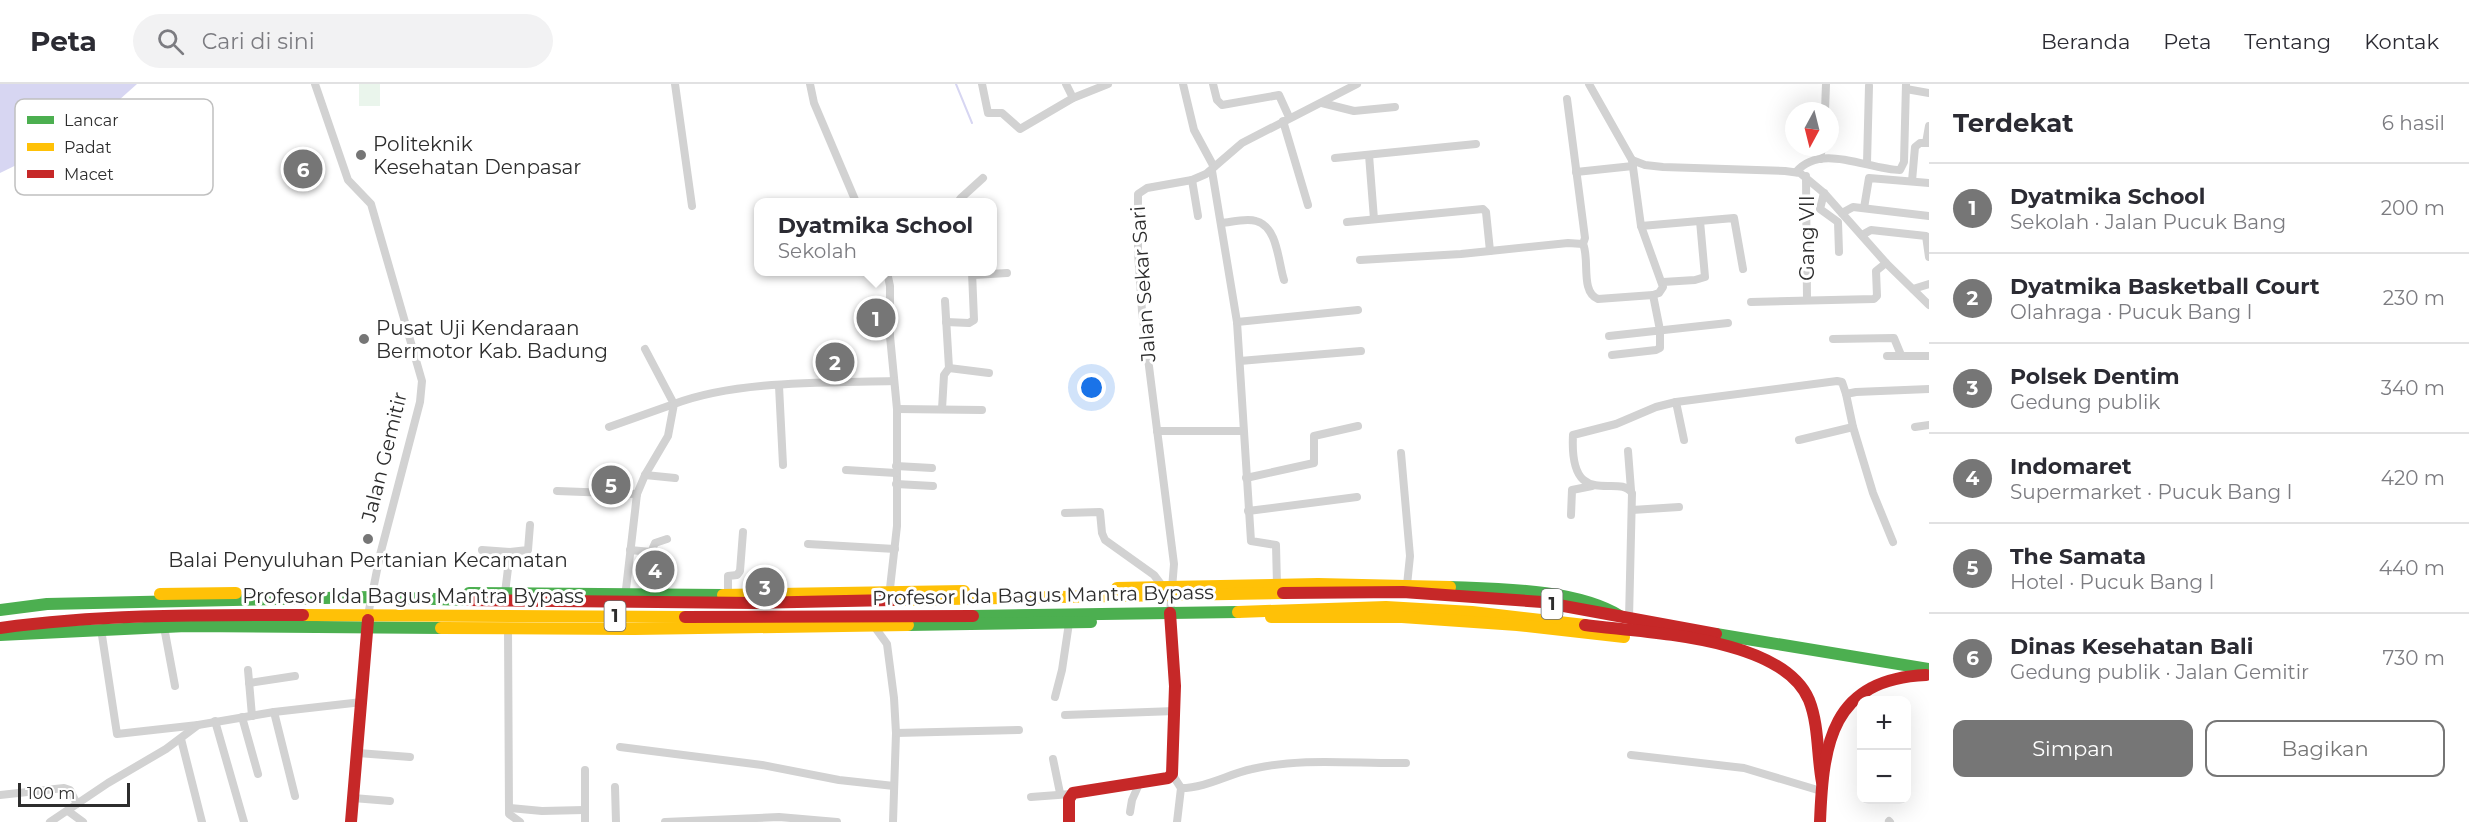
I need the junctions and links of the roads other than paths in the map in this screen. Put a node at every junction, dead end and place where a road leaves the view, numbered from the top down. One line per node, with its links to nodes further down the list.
1 (315, 84): 140 (street, Jalan Gemitir)
2 (675, 84): 42 (street)
3 (810, 84): 39 (street)
4 (982, 84): 15 (street)
5 (1066, 84): 15 (street)
6 (1108, 84): 15 (street)
7 (1183, 84): 30 (street)
8 (1213, 84): 20 (street)
9 (1357, 84): 18 (street, Jalan Sekar Sari)
10 (1589, 84): 28 (street)
11 (1826, 84): 17 (street)
12 (1869, 86): 29 (street)
13 (1906, 87): 14 (street); 29 (street)
14 (1929, 93)
15 (1073, 98)
16 (1567, 99): 31 (street)
17 (1825, 102)
18 (1322, 103): 19 (street); 20 (street, Jalan Sekar Sari)
19 (1395, 106)
20 (1286, 119): 30 (street, Jalan Sekar Sari); 41 (street)
21 (1929, 126): 22 (street)
22 (1928, 143): 36 (street)
23 (1476, 144): 24 (street)
24 (1369, 155): 26 (street); 47 (street)
25 (1820, 156): 27 (street)
26 (1335, 158)
27 (1820, 159): 29 (street); 32 (street)
28 (1633, 163): 31 (street); 32 (street); 51 (street)
29 (1867, 163)
30 (1213, 169): 35 (street, Jalan Sekar Sari); 50 (street)
31 (1576, 172): 53 (street)
32 (1796, 172): 33 (street)
33 (1806, 176): 38 (street); 69 (street, Gang VII)
34 (984, 178): 40 (street)
35 (1192, 180): 45 (street); 103 (street, Jalan Sekar Sari)
36 (1912, 181): 37 (street); 43 (street)
37 (1929, 183)
38 (1824, 193): 44 (street); 55 (street)
39 (854, 198)
40 (961, 198)
41 (1308, 204)
42 (692, 206)
43 (1864, 208): 44 (street); 46 (street)
44 (1842, 213): 52 (street)
45 (1198, 216)
46 (1929, 216)
47 (1374, 219): 49 (street); 54 (street)
48 (1700, 221): 51 (street); 59 (street); 65 (street)
49 (1347, 222)
50 (1222, 223): 64 (street); 75 (street)
51 (1641, 226): 65 (street)
52 (1862, 235): 56 (street); 58 (street)
53 (1583, 244): 54 (street); 68 (street)
54 (1490, 251): 57 (street)
55 (1839, 252)
56 (1929, 257)
57 (1360, 260)
58 (1886, 263): 67 (street); 69 (street)
59 (1743, 269)
60 (997, 273): 61 (street)
61 (1007, 273)
62 (888, 276): 89 (street)
63 (972, 276): 74 (street)
64 (1284, 280)
65 (1663, 282): 68 (street)
66 (1929, 284): 67 (street)
67 (1913, 289): 72 (street)
68 (1653, 295): 77 (street)
69 (1807, 300): 71 (street)
70 (945, 301): 74 (street)
71 (1751, 302)
72 (1929, 305)
73 (1358, 310): 75 (street)
74 (946, 322): 87 (street)
75 (1237, 322): 86 (street)
76 (1728, 323): 77 (street)
77 (1660, 330): 78 (street); 82 (street)
78 (1609, 336)
79 (1833, 339): 83 (street)
80 (645, 349): 94 (street)
81 (1361, 351): 86 (street)
82 (1612, 355)
83 (1901, 355): 84 (street); 85 (street)
84 (1887, 356)
85 (1929, 356)
86 (1240, 361): 104 (street)
87 (949, 368): 88 (street); 96 (street)
88 (989, 373)
89 (894, 381): 90 (street); 95 (street)
90 (778, 386): 94 (street); 109 (street)
91 (1929, 389): 92 (street)
92 (1846, 394): 93 (street); 101 (street)
93 (1676, 402): 105 (street); 118 (street)
94 (674, 404): 100 (street); 113 (street)
95 (897, 409): 96 (street); 112 (street)
96 (942, 409): 97 (street)
97 (982, 410)
98 (1929, 425): 102 (street)
99 (1358, 426): 115 (street)
100 (609, 427)
101 (1852, 427): 106 (street); 131 (street)
102 (1916, 427)
103 (1157, 431): 104 (street); 139 (street, Jalan Sekar Sari)
104 (1243, 431): 115 (street)
105 (1684, 440)
106 (1799, 440)
107 (1628, 452): 120 (street)
108 (1401, 453): 138 (street)
109 (783, 465)
110 (932, 468): 112 (street)
111 (846, 470): 112 (street)
112 (896, 470): 116 (street)
113 (645, 475): 114 (street); 121 (street)
114 (675, 478)
115 (1246, 478): 125 (street)
116 (896, 484): 117 (street); 133 (street)
117 (933, 486)
118 (1592, 486): 120 (street); 127 (street)
119 (557, 490): 121 (street)
120 (1631, 490): 124 (street)
121 (637, 494): 135 (street)
122 (1357, 497): 125 (street)
123 (1679, 507): 124 (street)
124 (1632, 510): 150 (street)
125 (1248, 511): 137 (street)
126 (1065, 513): 139 (street)
127 (1571, 515)
128 (530, 525): 136 (street)
129 (742, 532): 142 (street)
130 (667, 539): 135 (street)
131 (1893, 542)
132 (808, 544): 133 (street)
133 (895, 549): 143 (street)
134 (482, 550): 136 (street)
135 (630, 550): 144 (street)
136 (510, 552): 141 (street)
137 (1277, 585): 138 (main road); 139 (main road)
138 (1407, 585): 150 (main road)
139 (1168, 589): 143 (main road, Profesor Ida Bagus Mantra Bypass / 1); 149 (street, Jalan Sekar Sari); 150 (main road, Profesor Ida Bagus Mantra Bypass / 1)
140 (371, 594): 141 (main road); 144 (main road, Profesor Ida Bagus Mantra Bypass / 1); 146 (main road); 147 (main road, Profesor Ida Bagus Mantra Bypass / 1); 152 (street, Jalan Gemitir)
141 (505, 594): 144 (main road)
142 (728, 595): 143 (main road); 144 (main road)
143 (889, 595): 145 (main road, Profesor Ida Bagus Mantra Bypass / 1)
144 (625, 597): 145 (main road, Profesor Ida Bagus Mantra Bypass / 1)
145 (799, 601): 148 (main road)
146 (0, 603)
147 (0, 610)
148 (802, 617): 153 (main road, Profesor Ida Bagus Mantra Bypass / 1); 154 (main road, Profesor Ida Bagus Mantra Bypass / 1)
149 (1170, 617): 153 (main road, Profesor Ida Bagus Mantra Bypass / 1); 155 (main road); 162 (main road, Profesor Ida Bagus Mantra Bypass / 1); 172 (main road)
150 (1625, 618): 162 (main road); 164 (main road, Profesor Ida Bagus Mantra Bypass / 1)
151 (59, 620): 152 (main road, Profesor Ida Bagus Mantra Bypass / 1); 157 (main road, Profesor Ida Bagus Mantra Bypass / 1); 161 (main road)
152 (368, 620): 154 (main road, Profesor Ida Bagus Mantra Bypass / 1); 158 (main road); 159 (main road); 171 (main road, Jalan Gemitir)
153 (968, 620): 155 (main road); 156 (main road)
154 (634, 622): 156 (main road); 159 (main road)
155 (1069, 623): 170 (street)
156 (874, 626): 181 (street)
157 (0, 627)
158 (164, 627): 160 (main road); 169 (street)
159 (508, 628): 205 (street)
160 (101, 629): 161 (main road); 179 (street)
161 (69, 630): 163 (main road)
162 (1640, 633): 195 (main road, Profesor Ida Bagus Mantra Bypass / 1)
163 (0, 636)
164 (1929, 669)
165 (248, 670): 168 (street)
166 (1929, 675): 195 (main road)
167 (295, 676): 168 (street)
168 (249, 683): 175 (street)
169 (175, 686)
170 (1055, 697)
171 (362, 702): 173 (street); 185 (main road, Jalan Gemitir)
172 (1175, 711): 174 (street); 192 (main road)
173 (274, 712): 175 (street); 200 (street)
174 (1065, 715)
175 (252, 716): 176 (street)
176 (242, 717): 177 (street); 191 (street)
177 (215, 721): 178 (street); 212 (street)
178 (198, 724): 179 (street); 182 (street)
179 (168, 728): 183 (street)
180 (1019, 730): 181 (street)
181 (896, 733): 194 (street)
182 (181, 739): 183 (street); 211 (street)
183 (172, 744): 204 (street)
184 (620, 747): 194 (street)
185 (358, 753): 187 (street); 202 (main road, Jalan Gemitir)
186 (1631, 755): 195 (street)
187 (410, 757)
188 (1053, 759): 198 (street)
189 (1406, 764): 197 (street)
190 (585, 770): 206 (street)
191 (258, 774)
192 (1172, 774): 193 (main road); 197 (street)
193 (1140, 782): 198 (main road); 208 (street)
194 (894, 786): 219 (street)
195 (1821, 786): 222 (main road)
196 (615, 787): 216 (street)
197 (1180, 788): 221 (street)
198 (1066, 794): 201 (street); 220 (main road)
199 (0, 795): 204 (street)
200 (295, 796)
201 (1031, 797)
202 (353, 798): 203 (street); 213 (main road, Jalan Gemitir)
203 (390, 801)
204 (77, 804): 207 (street)
205 (510, 808): 206 (street); 214 (street)
206 (584, 810): 215 (street)
207 (68, 812): 209 (street); 210 (street)
208 (1130, 812)
209 (50, 822)
210 (83, 822)
211 (202, 822)
212 (244, 822)
213 (351, 822)
214 (520, 822)
215 (585, 822)
216 (616, 822)
217 (665, 822): 218 (street)
218 (837, 822)
219 (893, 822)
220 (1069, 822)
221 (1178, 822)
222 (1820, 822)

